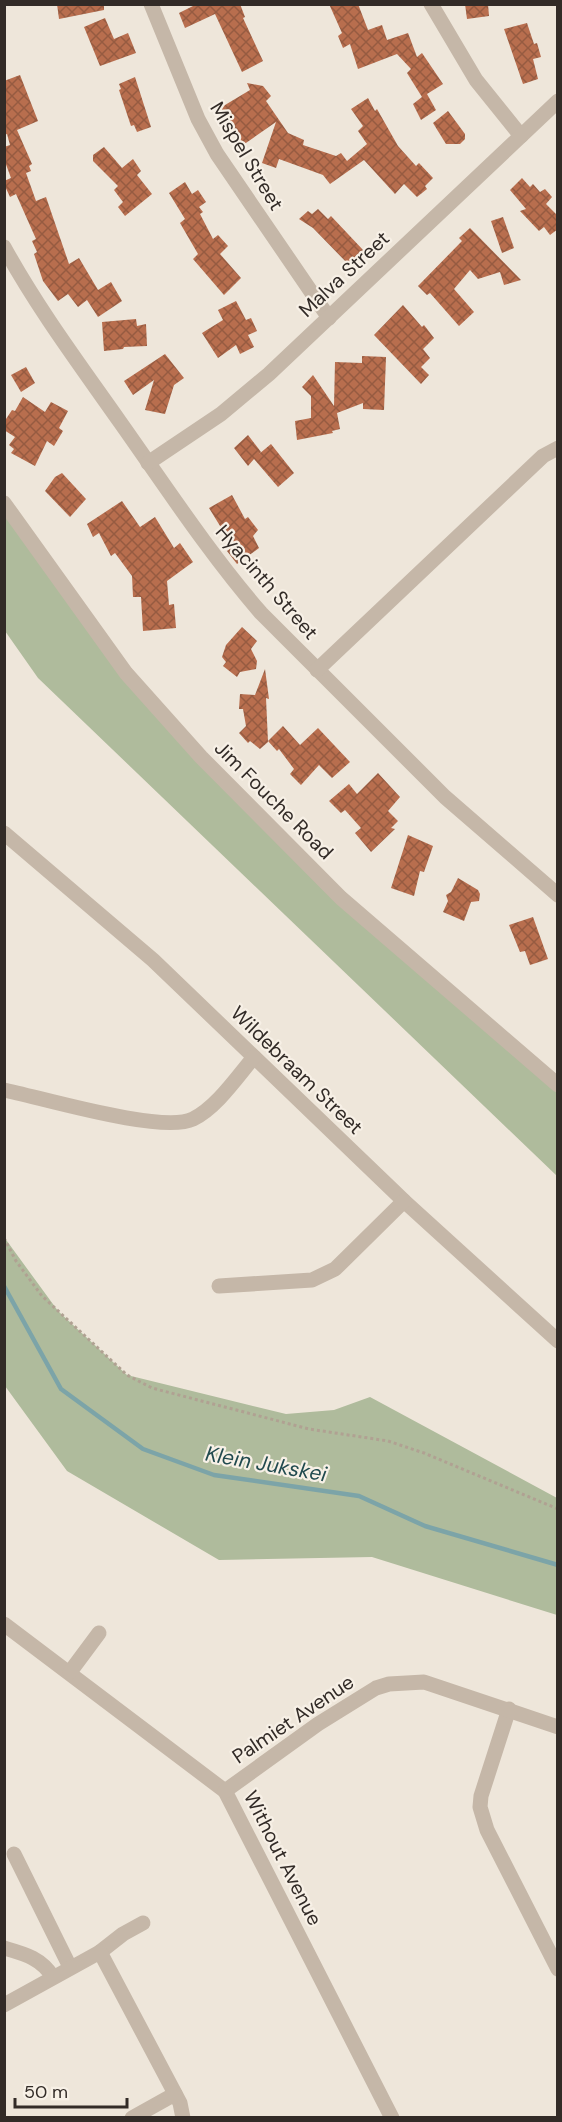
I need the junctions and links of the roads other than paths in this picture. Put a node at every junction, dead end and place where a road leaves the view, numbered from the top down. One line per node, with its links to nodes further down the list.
1 (151, 4): 6 (street, Mispel Street)
2 (431, 4): 4 (street)
3 (558, 101): 4 (street, Malva Street)
4 (521, 136): 6 (street, Malva Street)
5 (4, 247): 8 (street, Hyacinth Street)
6 (329, 318): 8 (street, Malva Street)
7 (558, 448): 10 (street)
8 (148, 463): 10 (street, Hyacinth Street)
9 (4, 503): 14 (street, Jim Fouche Road)
10 (317, 670): 12 (street, Hyacinth Street)
11 (4, 833): 13 (street, Wildebraam Street)
12 (558, 895)
13 (254, 1057): 15 (street); 16 (street, Wildebraam Street)
14 (558, 1085)
15 (4, 1090)
16 (404, 1201): 17 (street); 18 (street, Wildebraam Street)
17 (219, 1286)
18 (558, 1341)
19 (4, 1624): 21 (street, Without Avenue)
20 (99, 1633): 21 (street)
21 (70, 1672): 24 (street, Without Avenue)
22 (508, 1709): 23 (street, Palmiet Avenue); 24 (street, Palmiet Avenue); 30 (street)
23 (558, 1727)
24 (225, 1791): 36 (street, Without Avenue)
25 (14, 1854): 29 (street)
26 (143, 1923): 28 (street)
27 (4, 1948): 31 (street)
28 (100, 1952): 29 (street); 33 (street)
29 (70, 1967): 31 (street)
30 (558, 1969)
31 (53, 1977): 32 (street)
32 (4, 2005)
33 (175, 2094): 34 (street); 35 (street)
34 (132, 2118)
35 (183, 2118)
36 (392, 2118)

